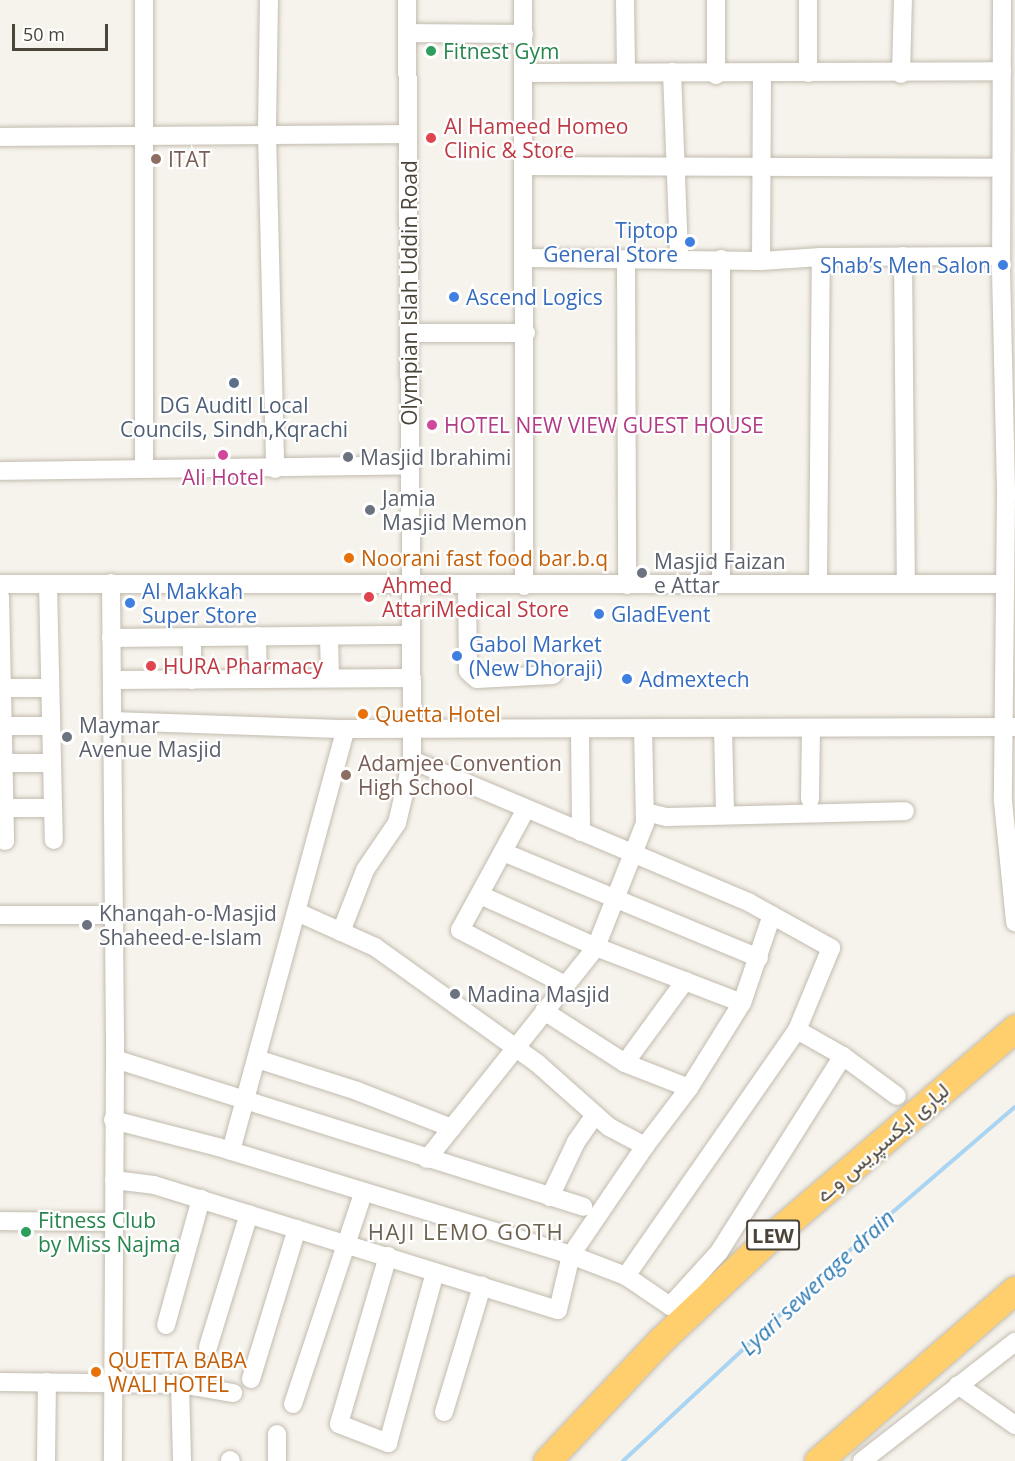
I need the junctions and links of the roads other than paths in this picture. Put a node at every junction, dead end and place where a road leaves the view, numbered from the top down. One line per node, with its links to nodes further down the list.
1 (144, 0): 22 (street)
2 (269, 0): 20 (street)
3 (407, 0): 10 (street, Olympian Islah Uddin Road)
4 (523, 0): 11 (street)
5 (625, 0): 13 (street)
6 (716, 0): 18 (street)
7 (808, 0): 15 (street)
8 (903, 0): 17 (street)
9 (1002, 0): 12 (street)
10 (407, 33): 11 (street); 21 (street, Olympian Islah Uddin Road)
11 (524, 34): 16 (street)
12 (1002, 71): 17 (street); 26 (street)
13 (626, 72): 14 (street); 16 (street)
14 (672, 72): 18 (street); 25 (street)
15 (808, 73): 17 (street); 19 (street)
16 (524, 74): 24 (street)
17 (901, 74)
18 (716, 75): 19 (street)
19 (762, 75): 27 (street)
20 (267, 134): 21 (street); 22 (street); 40 (street)
21 (408, 134): 36 (street, Olympian Islah Uddin Road)
22 (144, 135): 23 (street); 39 (street)
23 (0, 137)
24 (523, 166): 25 (street); 30 (street)
25 (676, 168): 27 (street); 31 (street)
26 (1001, 168): 27 (street); 35 (street)
27 (764, 169): 34 (street)
28 (821, 256): 29 (street); 34 (street); 46 (street)
29 (903, 256): 35 (street); 49 (street)
30 (525, 258): 32 (street); 37 (street)
31 (679, 258): 32 (street); 33 (street)
32 (626, 259): 52 (street)
33 (721, 259): 34 (street); 44 (street)
34 (761, 261)
35 (1006, 265): 42 (street)
36 (409, 333): 37 (street); 38 (street, Olympian Islah Uddin Road)
37 (526, 333): 53 (street)
38 (410, 465): 40 (street); 43 (street, Olympian Islah Uddin Road)
39 (144, 468): 40 (street); 41 (street)
40 (275, 469)
41 (0, 471)
42 (1010, 496): 50 (street)
43 (411, 582): 45 (street); 51 (street); 55 (street, Olympian Islah Uddin Road)
44 (721, 582): 46 (street); 52 (street)
45 (111, 583): 48 (street); 59 (street)
46 (818, 583): 49 (street)
47 (0, 584): 48 (street)
48 (48, 584): 67 (street)
49 (906, 584): 50 (street)
50 (1004, 584): 71 (street)
51 (467, 585): 53 (street); 60 (street)
52 (627, 585): 53 (street)
53 (524, 586)
54 (0, 596): 66 (street)
55 (411, 635): 57 (street); 62 (street, Olympian Islah Uddin Road)
56 (257, 636): 57 (street); 58 (street); 63 (street)
57 (329, 636): 61 (street)
58 (192, 637): 59 (street); 65 (street)
59 (111, 638): 64 (street)
60 (553, 675)
61 (330, 678): 62 (street); 63 (street)
62 (412, 678): 74 (street, Olympian Islah Uddin Road)
63 (258, 679): 65 (street)
64 (112, 680): 65 (street); 68 (street)
65 (192, 680)
66 (2, 688): 67 (street); 69 (street)
67 (50, 688): 70 (street)
68 (112, 721): 72 (street); 97 (street)
69 (3, 726): 70 (street); 80 (street)
70 (51, 726): 79 (street)
71 (1010, 727): 73 (street); 99 (street)
72 (346, 729): 74 (street); 95 (street)
73 (812, 729): 76 (street); 81 (street)
74 (412, 730): 77 (street); 78 (street, Olympian Islah Uddin Road)
75 (643, 730): 76 (street); 77 (street); 86 (street)
76 (723, 730): 87 (street)
77 (580, 731): 88 (street)
78 (412, 760): 84 (street); 100 (street, Olympian Islah Uddin Road)
79 (52, 763): 80 (street); 83 (street)
80 (3, 764): 82 (street)
81 (810, 799)
82 (4, 808): 83 (street); 90 (street)
83 (53, 808): 89 (street)
84 (526, 809): 88 (street); 91 (street)
85 (905, 811): 86 (street)
86 (645, 812): 92 (street)
87 (725, 812)
88 (581, 832): 92 (street)
89 (54, 840)
90 (5, 841)
91 (503, 852): 93 (street); 94 (street)
92 (633, 855): 94 (street); 98 (street)
93 (480, 894): 101 (street); 104 (street)
94 (615, 899): 101 (street); 102 (street)
95 (297, 912): 100 (street); 112 (street)
96 (0, 915): 97 (street)
97 (114, 915): 111 (street)
98 (772, 915): 102 (street); 108 (street)
99 (1015, 922)
100 (341, 932): 109 (street)
101 (596, 947): 103 (street); 104 (street)
102 (759, 958): 105 (street)
103 (685, 981): 105 (street); 113 (street)
104 (565, 985): 106 (street)
105 (742, 1003): 114 (street)
106 (544, 1011): 109 (street); 113 (street)
107 (1015, 1028): 157 (highway, لیاری ایکسپریس وے / LEW)
108 (797, 1030): 110 (street); 136 (street)
109 (516, 1047): 117 (street); 119 (street)
110 (843, 1056): 115 (street); 136 (street)
111 (115, 1059): 116 (street); 118 (street)
112 (257, 1059): 116 (street); 119 (street)
113 (625, 1064): 114 (street)
114 (689, 1088): 120 (street)
115 (897, 1096)
116 (247, 1098): 121 (street); 122 (street)
117 (595, 1115): 120 (street); 125 (street)
118 (113, 1120): 121 (street); 123 (street)
119 (452, 1128): 122 (street)
120 (645, 1146): 133 (street)
121 (231, 1151): 124 (street)
122 (427, 1159): 125 (street)
123 (114, 1180): 126 (street); 130 (street)
124 (363, 1193): 132 (street); 133 (street)
125 (550, 1197): 127 (street)
126 (201, 1199): 128 (street); 139 (street)
127 (583, 1208)
128 (249, 1214): 131 (street); 141 (street)
129 (0, 1221): 130 (street)
130 (113, 1222): 145 (street)
131 (297, 1228): 132 (street); 142 (street)
132 (346, 1243): 134 (street); 149 (street)
133 (571, 1255): 136 (street); 137 (street)
134 (388, 1257): 135 (street); 135 (street)
135 (435, 1272): 137 (street)
136 (626, 1276)
137 (483, 1286): 150 (street)
138 (1015, 1290): 158 (highway)
139 (166, 1325)
140 (1015, 1342): 147 (street)
141 (208, 1347)
142 (251, 1379)
143 (0, 1382): 144 (street)
144 (47, 1382): 145 (street); 153 (street)
145 (111, 1382): 146 (street); 154 (street)
146 (180, 1384): 148 (street); 155 (street)
147 (958, 1385): 151 (street); 159 (street)
148 (233, 1393)
149 (292, 1404)
150 (444, 1412)
151 (1015, 1425)
152 (277, 1434): 156 (street)
153 (46, 1461)
154 (113, 1461)
155 (182, 1461)
156 (277, 1461)
157 (548, 1461)
158 (818, 1461)
159 (862, 1461)

